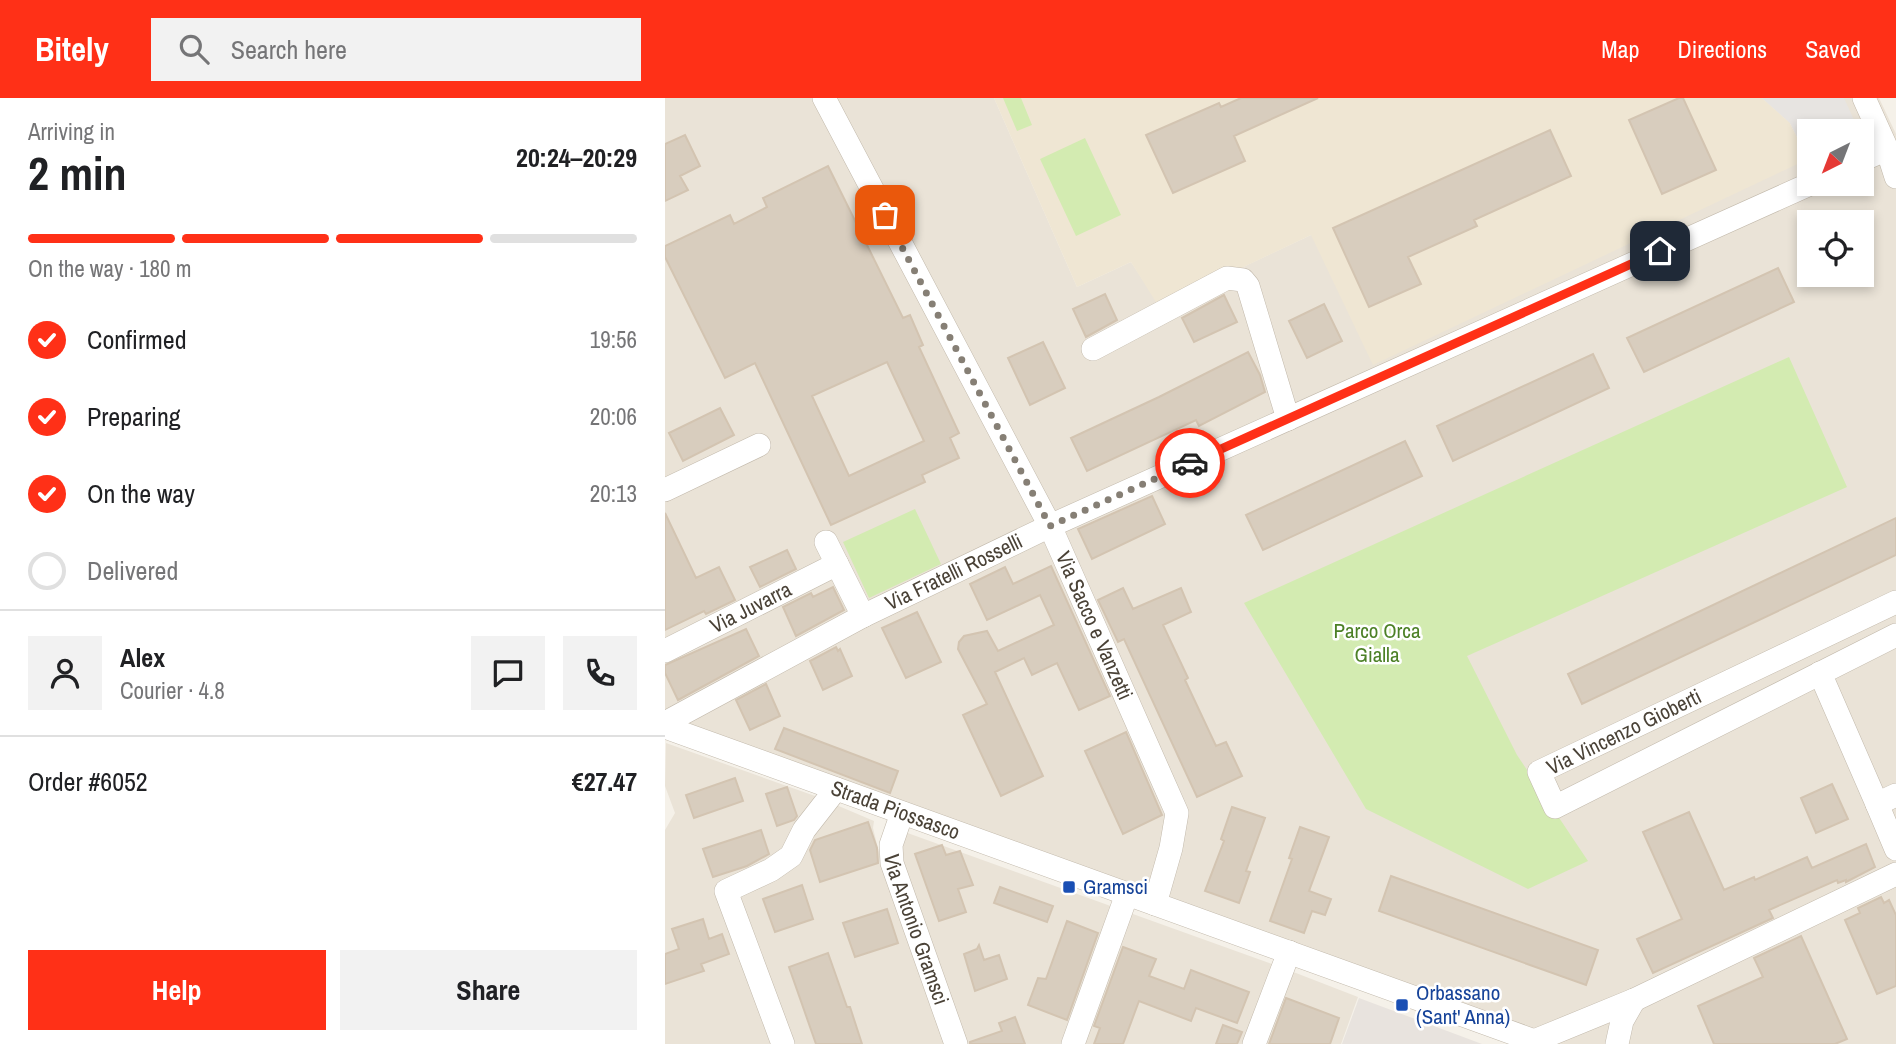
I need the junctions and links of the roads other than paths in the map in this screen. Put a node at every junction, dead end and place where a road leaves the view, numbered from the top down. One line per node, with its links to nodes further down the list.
1 (824, 98): 11 (street, Via Sacco e Vanzetti)
2 (1864, 98): 3 (street)
3 (1887, 149): 4 (street); 5 (street)
4 (1874, 155)
5 (1896, 177)
6 (1797, 189): 8 (street, Via Fratelli Rosselli)
7 (1093, 349): 8 (street)
8 (1288, 419): 11 (street, Via Fratelli Rosselli)
9 (759, 445): 10 (street)
10 (665, 490)
11 (1050, 526): 15 (street, Via Fratelli Rosselli); 26 (street, Via Sacco e Vanzetti)
12 (826, 542): 13 (street, Via Fratelli Rosselli)
13 (837, 564): 15 (street, Via Fratelli Rosselli); 17 (street, Via Juvarra)
14 (1896, 602): 18 (street, Via Vincenzo Gioberti)
15 (863, 617): 19 (street, Via Fratelli Rosselli)
16 (1896, 635): 18 (street, Via Vincenzo Gioberti)
17 (665, 652)
18 (1820, 673): 21 (street)
19 (665, 725): 20 (street, Strada Piossasco)
20 (836, 789): 22 (street, Strada Piossasco); 30 (street)
21 (1887, 799): 23 (street)
22 (902, 813): 25 (street, Strada Piossasco); 31 (street, Via Antonio Gramsci)
23 (1896, 849)
24 (1896, 874): 28 (street)
25 (1127, 894): 26 (street, Strada Piossasco); 32 (street)
26 (1155, 904): 27 (street, Strada Piossasco)
27 (1289, 952): 29 (street, Strada Piossasco); 33 (street)
28 (1634, 1000): 29 (street); 34 (street)
29 (1539, 1042)
30 (783, 1044)
31 (956, 1044)
32 (1073, 1044)
33 (1254, 1044)
34 (1617, 1044)

